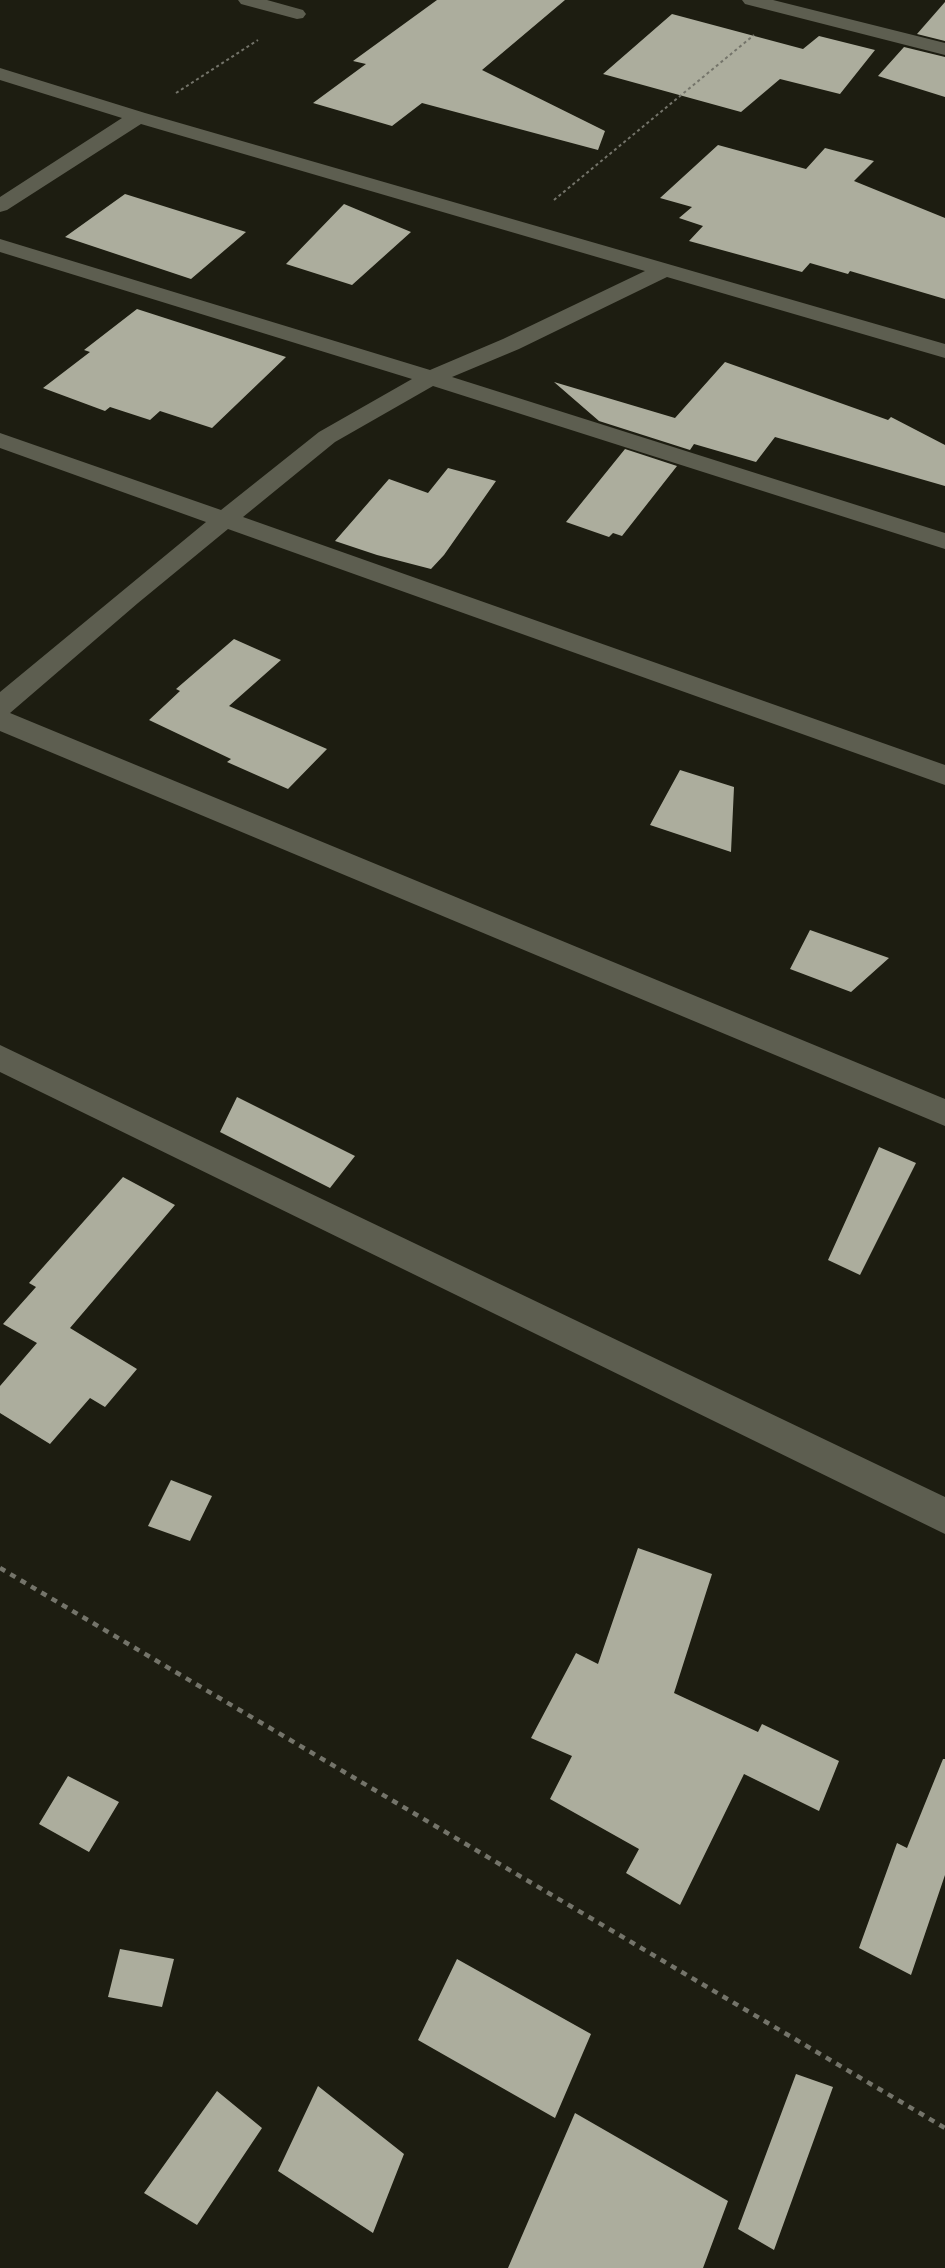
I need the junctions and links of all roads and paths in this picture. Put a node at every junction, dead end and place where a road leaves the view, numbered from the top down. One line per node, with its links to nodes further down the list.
1 (247, 0): 4 (street)
2 (750, 0): 3 (street)
3 (786, 9): 5 (street); 9 (path)
4 (297, 14): 7 (path)
5 (945, 49)
6 (0, 74): 7 (street)
7 (138, 117): 8 (street); 9 (street)
8 (0, 206)
9 (519, 228): 11 (street)
10 (0, 245): 13 (street)
11 (664, 270): 12 (street); 13 (street)
12 (945, 351)
13 (431, 378): 15 (street); 16 (street)
14 (0, 440): 15 (street)
15 (227, 520): 17 (street); 19 (street)
16 (945, 541)
17 (0, 707)
18 (0, 720): 21 (street)
19 (945, 775)
20 (0, 1058): 22 (street)
21 (945, 1113)
22 (945, 1516)
23 (0, 1568): 24 (path)
24 (945, 2128)

